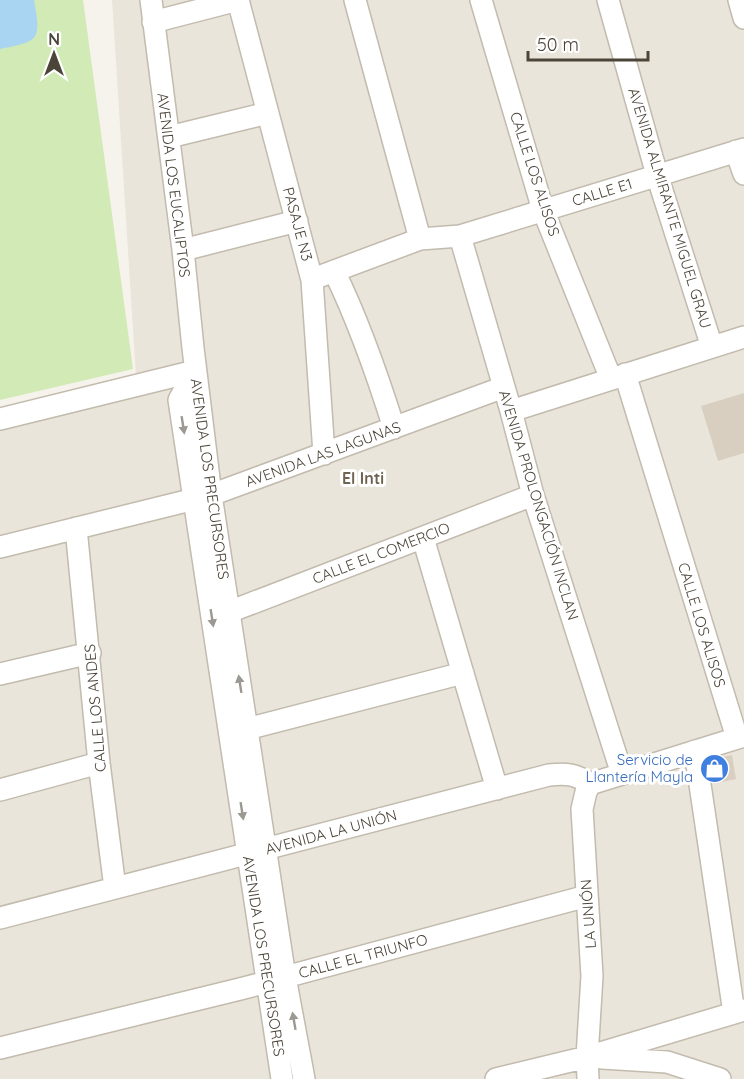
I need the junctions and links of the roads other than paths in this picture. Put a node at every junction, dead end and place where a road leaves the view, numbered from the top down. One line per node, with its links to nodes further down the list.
1 (151, 0): 6 (street, AVENIDA LOS EUCALIPTOS)
2 (238, 0): 6 (street); 7 (street, PASAJE N3)
3 (355, 0): 15 (street)
4 (482, 0): 12 (street, CALLE LOS ALISOS)
5 (608, 0): 11 (street, AVENIDA ALMIRANTE MIGUEL GRAU)
6 (153, 22): 8 (street, AVENIDA LOS EUCALIPTOS)
7 (268, 113): 8 (street); 13 (street, PASAJE N3)
8 (168, 137): 16 (street, AVENIDA LOS EUCALIPTOS)
9 (740, 150): 10 (street); 11 (street, CALLE E1)
10 (744, 174)
11 (657, 175): 12 (street, CALLE E1); 20 (street, AVENIDA ALMIRANTE MIGUEL GRAU)
12 (543, 210): 14 (street, CALLE E1); 22 (street, CALLE LOS ALISOS)
13 (297, 221): 16 (street); 18 (street, PASAJE N3)
14 (460, 236): 15 (street, CALLE E1); 23 (street, AVENIDA PROLONGACIÓN INCLAN)
15 (420, 239): 17 (street, CALLE E1)
16 (183, 250): 21 (street, AVENIDA LOS EUCALIPTOS)
17 (334, 271): 18 (street, CALLE E1); 26 (street)
18 (312, 280): 27 (street, PASAJE N3)
19 (744, 337): 20 (street)
20 (712, 347): 22 (street)
21 (195, 371): 25 (street); 29 (street, AVENIDA LOS PRECURSORES)
22 (618, 377): 24 (street); 38 (street, CALLE LOS ALISOS)
23 (504, 387): 24 (street, AVENIDA PROLONGACIÓN INCLAN); 26 (street, AVENIDA LAS LAGUNAS)
24 (511, 411): 28 (street, AVENIDA PROLONGACIÓN INCLAN)
25 (0, 420)
26 (394, 428): 27 (street, AVENIDA LAS LAGUNAS)
27 (324, 454): 29 (street, AVENIDA LAS LAGUNAS)
28 (533, 495): 31 (street, CALLE EL COMERCIO); 41 (street, AVENIDA PROLONGACIÓN INCLAN)
29 (203, 497): 30 (street, AVENIDA LAS LAGUNAS); 33 (street, AVENIDA LOS PRECURSORES); 45 (street, AVENIDA LOS PRECURSORES, one-way to 45)
30 (76, 528): 32 (street, AVENIDA LAS LAGUNAS); 34 (street, CALLE LOS ANDES)
31 (423, 538): 33 (street, CALLE EL COMERCIO); 35 (street)
32 (0, 547)
33 (229, 612): 37 (street, AVENIDA LOS PRECURSORES, one-way to 33)
34 (90, 653): 36 (street); 40 (street, CALLE LOS ANDES)
35 (463, 673): 37 (street); 43 (street)
36 (0, 674)
37 (247, 729): 45 (street, AVENIDA LOS PRECURSORES)
38 (741, 737): 39 (street)
39 (695, 751): 41 (street); 50 (street)
40 (99, 763): 44 (street); 46 (street, CALLE LOS ANDES)
41 (622, 774): 42 (street)
42 (590, 784): 43 (street, AVENIDA LA UNIÓN); 47 (street, LA UNIÓN)
43 (497, 789): 45 (street, AVENIDA LA UNIÓN)
44 (0, 790)
45 (257, 851): 46 (street, AVENIDA LA UNIÓN); 49 (street, AVENIDA LOS PRECURSORES)
46 (115, 888): 48 (street, AVENIDA LA UNIÓN)
47 (587, 896): 49 (street, CALLE EL TRIUNFO); 52 (street, LA UNIÓN)
48 (0, 918)
49 (276, 979): 51 (street, CALLE EL TRIUNFO); 53 (street, AVENIDA LOS PRECURSORES); 54 (street, AVENIDA LOS PRECURSORES, one-way to 49)
50 (739, 1012): 52 (street)
51 (0, 1048)
52 (587, 1057): 55 (street); 56 (street, LA UNIÓN); 57 (street)
53 (282, 1079)
54 (304, 1079)
55 (496, 1079)
56 (588, 1079)
57 (720, 1079)

